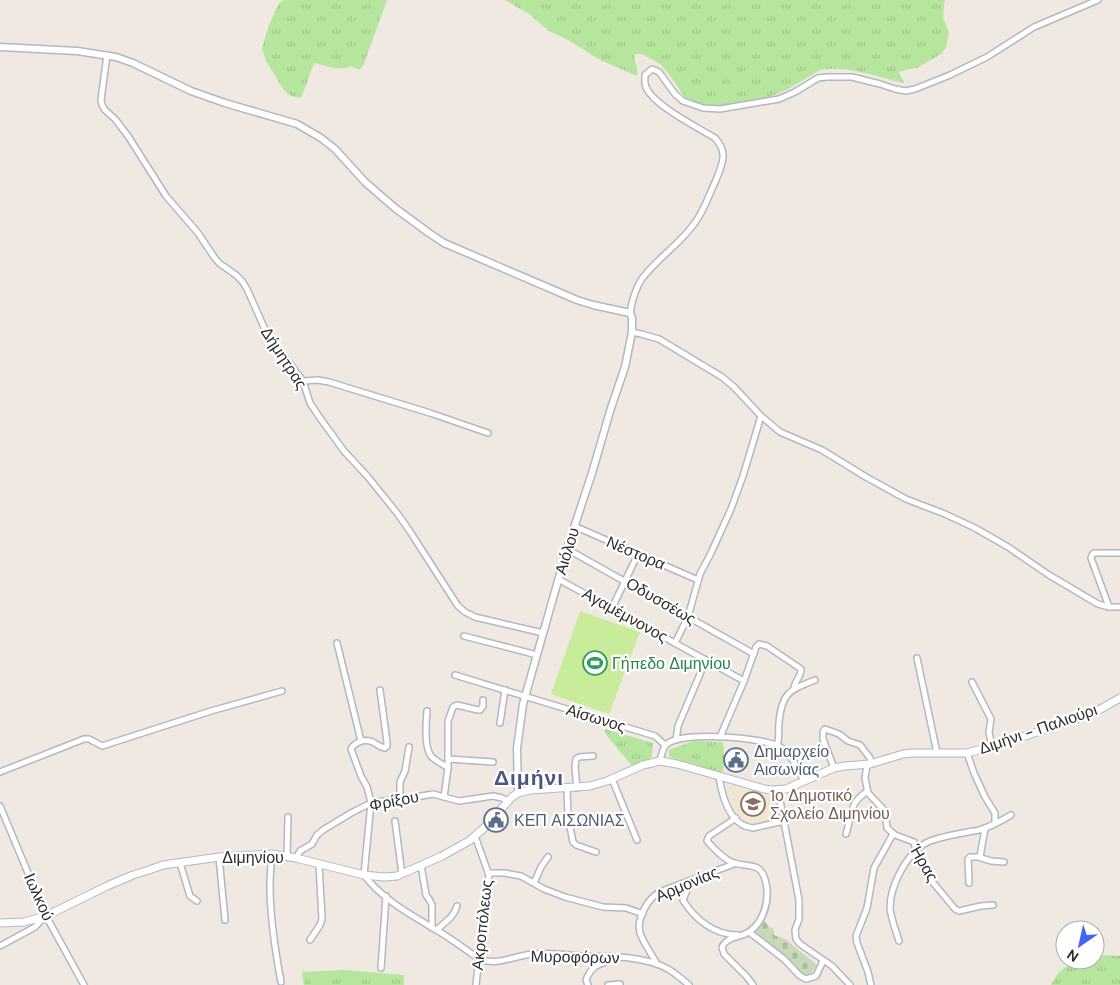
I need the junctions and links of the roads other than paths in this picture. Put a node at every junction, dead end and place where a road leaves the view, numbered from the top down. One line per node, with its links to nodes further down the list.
1 (1098, 0): 4 (street)
2 (0, 47): 3 (street)
3 (107, 55): 4 (street); 6 (street, Δήμητρας)
4 (630, 313): 5 (street, Αιόλου)
5 (632, 332): 7 (street); 9 (street, Αιόλου)
6 (303, 381): 8 (street); 20 (street, Δήμητρας)
7 (761, 416): 14 (street); 17 (street)
8 (488, 433)
9 (574, 526): 10 (street, Αιόλου); 12 (street, Νέστορα)
10 (567, 549): 13 (street, Αιόλου); 15 (street, Οδυσσέως)
11 (1120, 553): 17 (street)
12 (638, 554): 14 (street, Νέστορα); 15 (street)
13 (558, 579): 18 (street, Αγαμέμνονος); 20 (street, Αιόλου)
14 (698, 580): 19 (street)
15 (625, 581): 18 (street); 19 (street, Οδυσσέως)
16 (1120, 606): 17 (street)
17 (1109, 607)
18 (612, 608): 22 (street, Αγαμέμνονος)
19 (688, 617): 22 (street); 24 (street, Οδυσσέως)
20 (543, 633): 25 (street, Αιόλου)
21 (464, 636): 25 (street)
22 (675, 642): 27 (street, Αγαμέμνονος)
23 (336, 643): 43 (street)
24 (754, 654): 29 (street); 32 (street)
25 (537, 655): 36 (street, Αιόλου)
26 (917, 658): 49 (street)
27 (706, 660): 29 (street, Αγαμέμνονος); 42 (street)
28 (455, 675): 34 (street, Αίσωνος)
29 (744, 680): 41 (street)
30 (815, 680): 32 (street)
31 (972, 682): 47 (street)
32 (794, 689): 45 (street)
33 (380, 690): 43 (street)
34 (505, 690): 36 (street, Αίσωνος); 40 (street)
35 (282, 691): 57 (street)
36 (525, 696): 44 (street, Αίσωνος); 65 (street, Αιόλου)
37 (1120, 698): 47 (main road, Διμήνι - Παλιούρι)
38 (483, 700): 51 (street)
39 (427, 711): 55 (street)
40 (500, 723)
41 (720, 737): 42 (street); 45 (street)
42 (676, 740): 44 (street)
43 (361, 741): 69 (street)
44 (665, 745): 52 (street)
45 (778, 745): 60 (street)
46 (408, 747): 67 (street)
47 (992, 747): 48 (main road, Διμήνι - Παλιούρι)
48 (967, 752): 49 (main road, Διμήνι - Παλιούρι); 76 (street)
49 (937, 753): 54 (main road, Διμήνι - Παλιούρι)
50 (594, 756): 62 (street)
51 (448, 759): 53 (street); 55 (street)
52 (660, 761): 58 (main road, Διμήνι - Παλιούρι); 59 (main road)
53 (493, 762)
54 (869, 764): 56 (main road, Διμήνι - Παλιούρι); 56 (street); 64 (street)
55 (448, 768): 66 (street)
56 (834, 768): 60 (main road, Διμήνι - Παλιούρι)
57 (0, 772)
58 (719, 776): 63 (main road, Διμήνι - Παλιούρι); 73 (street)
59 (612, 779): 62 (main road); 81 (street)
60 (804, 781): 63 (main road, Διμήνι - Παλιούρι)
61 (567, 788): 62 (main road); 65 (main road); 83 (street)
62 (577, 788)
63 (778, 790): 74 (street)
64 (867, 791): 78 (street); 79 (street, Ήρας)
65 (518, 792): 68 (main road, Διμηνίου)
66 (444, 797): 67 (street, Φρίξου); 68 (street, Φρίξου)
67 (400, 800): 69 (street, Φρίξου)
68 (508, 801): 80 (main road, Διμηνίου)
69 (370, 803): 89 (street, Φρίξου); 97 (street)
70 (0, 806): 106 (street, Ιωλκού)
71 (1011, 815): 76 (street)
72 (288, 817): 85 (street)
73 (736, 818): 74 (street); 93 (street)
74 (784, 821): 116 (street)
75 (395, 822): 96 (street)
76 (995, 823): 77 (street)
77 (985, 828): 82 (street); 88 (street)
78 (846, 834)
79 (893, 834): 82 (street, Ήρας); 128 (street)
80 (475, 836): 94 (main road, Διμηνίου); 95 (street, Ακροπόλεως)
81 (637, 840)
82 (916, 851): 103 (street, Ήρας); 112 (street)
83 (596, 852)
84 (272, 854): 85 (main road, Διμηνίου); 86 (main road, Διμηνίου); 119 (street)
85 (287, 856): 89 (main road, Διμηνίου)
86 (219, 857): 91 (main road, Διμηνίου); 107 (street)
87 (548, 857): 99 (street)
88 (980, 857): 90 (street); 100 (street)
89 (296, 858): 92 (main road, Διμηνίου)
90 (1004, 862)
91 (180, 863): 102 (street); 106 (main road, Διμηνίου)
92 (318, 864): 97 (main road, Διμηνίου); 111 (street)
93 (734, 864): 98 (street, Αρμονίας); 110 (street)
94 (421, 866): 96 (main road, Διμηνίου); 109 (street)
95 (488, 873): 99 (street); 115 (street, Ακροπόλεως)
96 (402, 874): 97 (main road, Διμηνίου)
97 (364, 875): 101 (street)
98 (690, 880): 105 (street, Αρμονίας); 110 (street)
99 (534, 882): 105 (street)
100 (969, 883)
101 (386, 896): 109 (street); 118 (street)
102 (197, 901)
103 (993, 904)
104 (457, 906): 109 (street)
105 (643, 914): 117 (street, Αρμονίας)
106 (46, 916): 108 (main road, Διμηνίου); 113 (street); 121 (street, Ιωλκού)
107 (225, 920)
108 (0, 923)
109 (434, 929): 115 (street)
110 (746, 933): 116 (street); 126 (street)
111 (310, 940)
112 (899, 941)
113 (0, 946)
114 (609, 956): 115 (street, Μυροφόρων); 117 (street, Μυροφόρων); 123 (street)
115 (479, 959): 122 (street, Ακροπόλεως)
116 (823, 961): 127 (street)
117 (657, 964): 125 (street, Μυροφόρων)
118 (381, 968)
119 (281, 982)
120 (620, 984): 124 (street)
121 (84, 985)
122 (476, 985)
123 (587, 985)
124 (608, 985)
125 (689, 985)
126 (753, 985)
127 (850, 985)
128 (871, 985)

